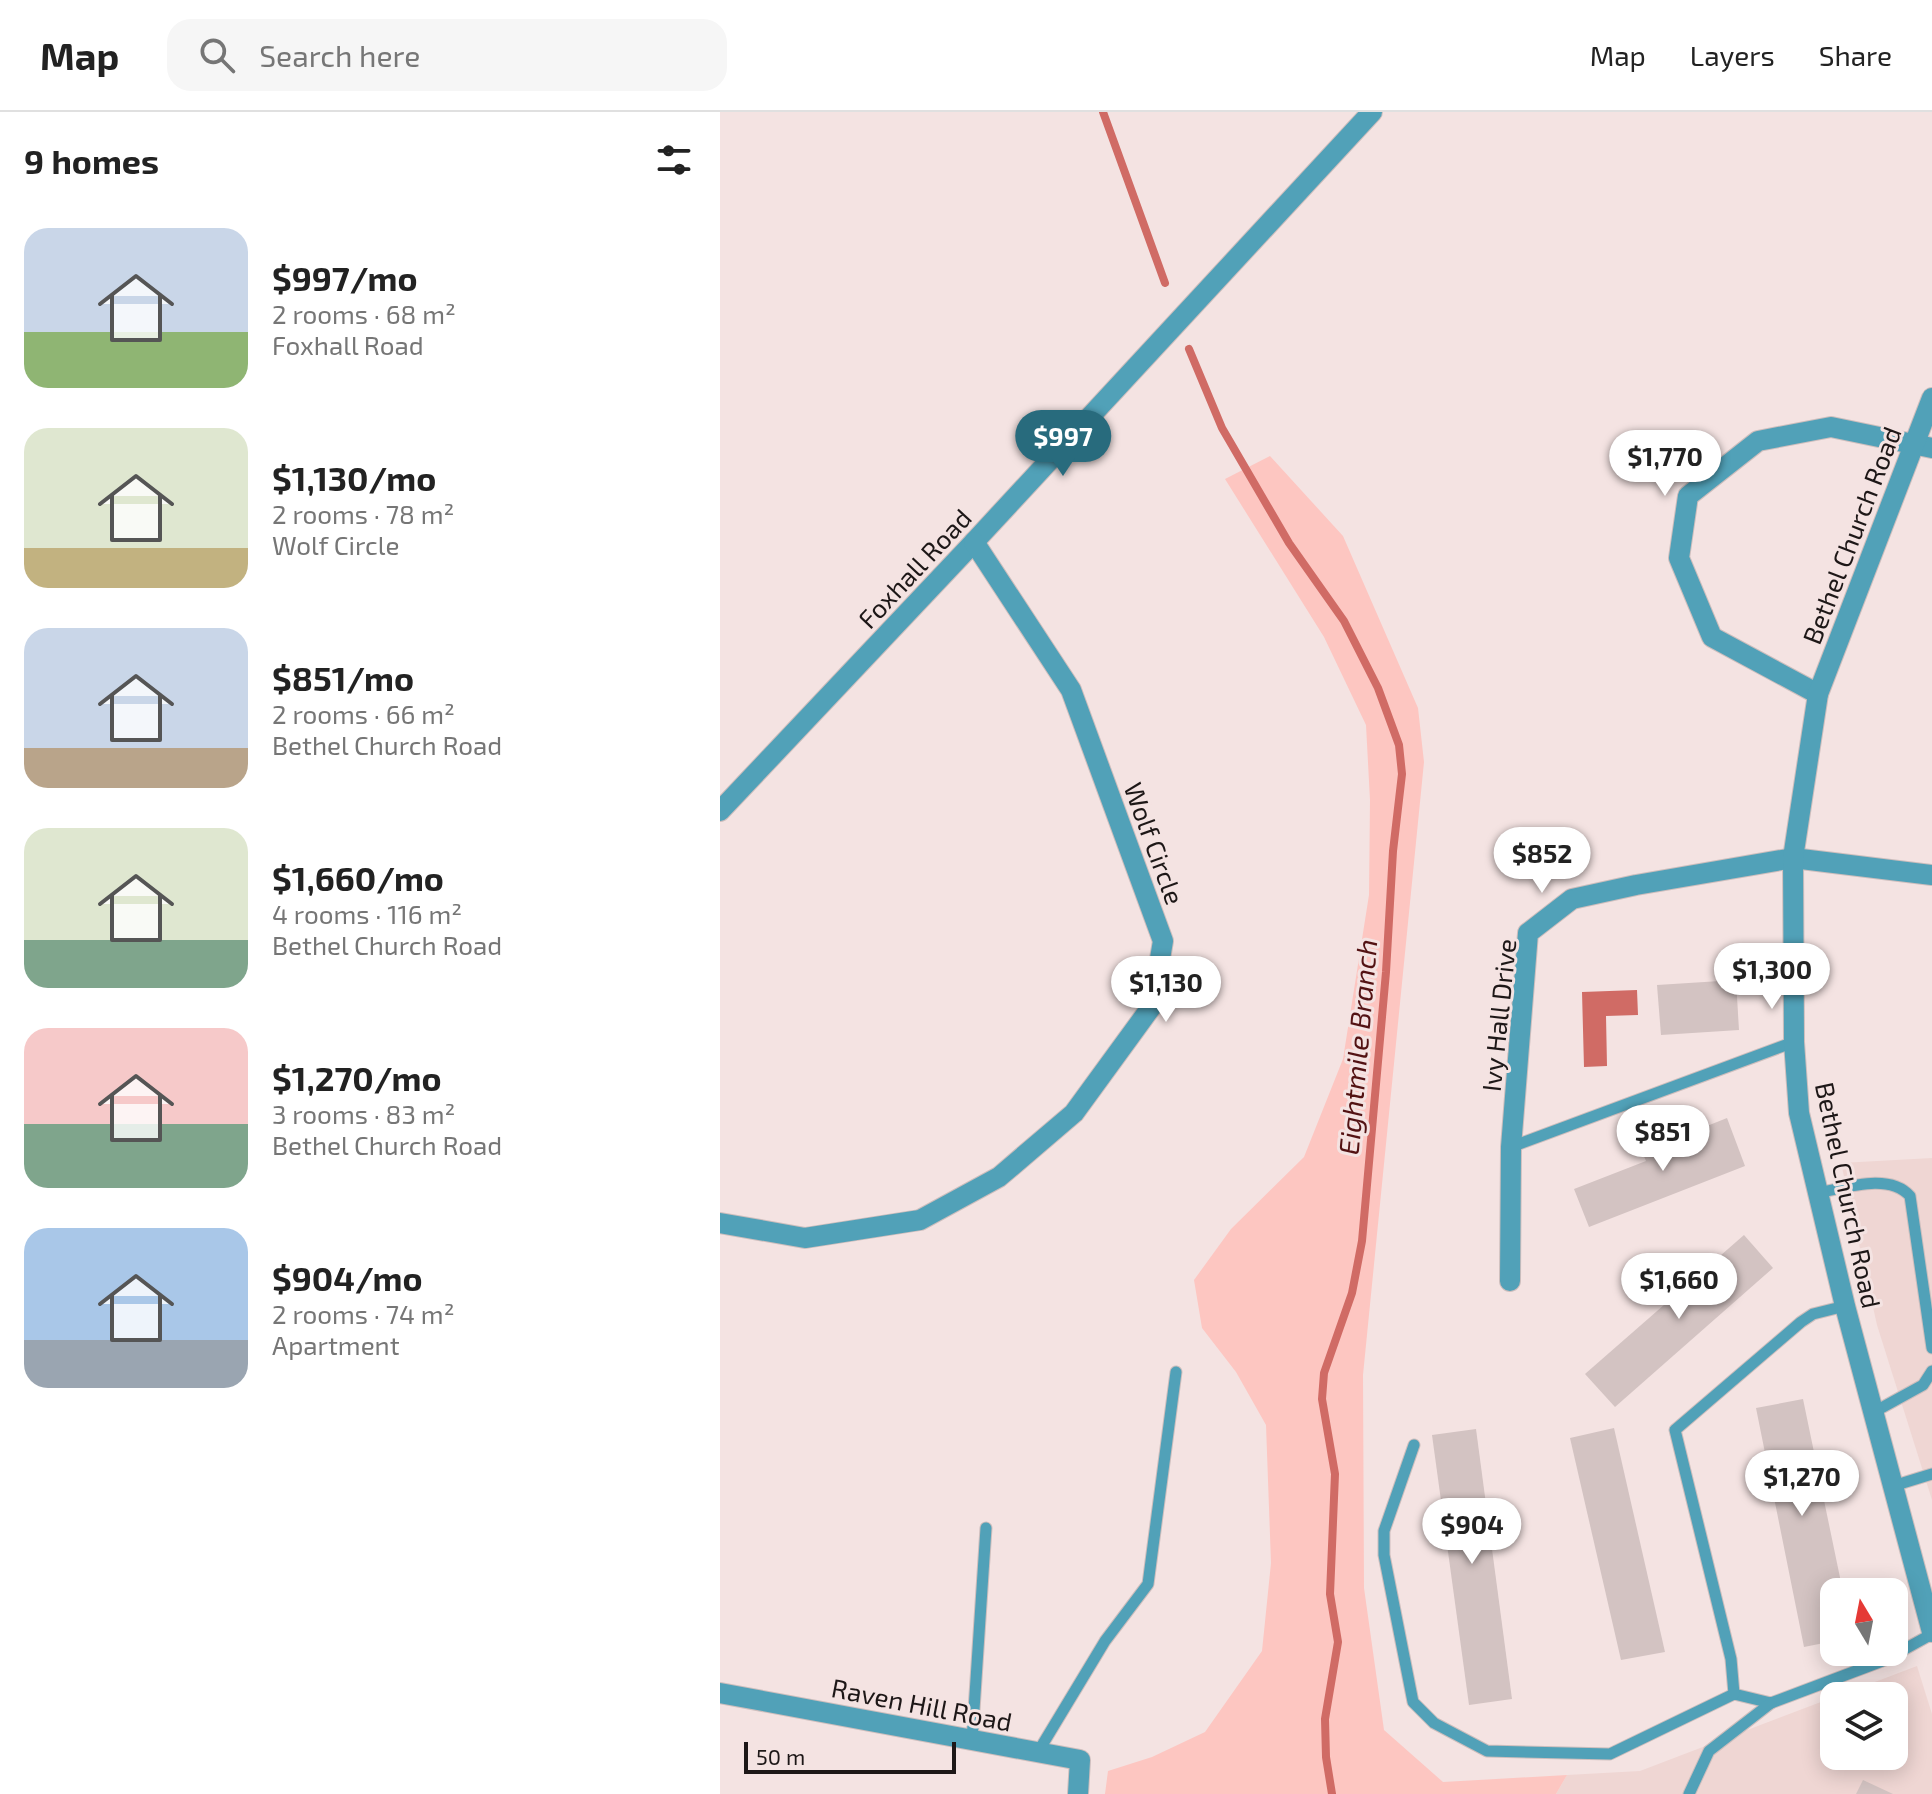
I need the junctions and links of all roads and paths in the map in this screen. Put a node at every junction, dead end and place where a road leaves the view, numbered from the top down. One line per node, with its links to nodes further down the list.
1 (1372, 112): 4 (street, Foxhall Road)
2 (1932, 398): 3 (street, Bethel Church Road)
3 (1923, 447): 5 (street, Bethel Church Road); 5 (street)
4 (974, 542): 6 (street, Foxhall Road); 12 (street, Wolf Circle)
5 (1818, 694): 7 (street, Bethel Church Road)
6 (720, 811)
7 (1793, 858): 8 (street, Ivy Hall Drive); 9 (street, Bethel Church Road); 10 (street, Ivy Hall Drive)
8 (1932, 875)
9 (1794, 1042): 10 (lane); 11 (street, Bethel Church Road)
10 (1511, 1147): 13 (street, Ivy Hall Drive)
11 (1818, 1193): 14 (street, Bethel Church Road); 15 (lane)
12 (720, 1223)
13 (1510, 1281)
14 (1845, 1306): 18 (street, Bethel Church Road); 26 (lane)
15 (1932, 1348)
16 (1932, 1371): 18 (lane)
17 (1176, 1372): 29 (lane)
18 (1874, 1412): 21 (street, Bethel Church Road)
19 (1414, 1445): 26 (lane)
20 (1932, 1474): 21 (lane)
21 (1893, 1486): 23 (street, Bethel Church Road)
22 (986, 1528): 28 (lane)
23 (1929, 1610): 24 (street, Bethel Church Road)
24 (1932, 1633): 27 (lane)
25 (720, 1693): 28 (street, Raven Hill Road)
26 (1734, 1694): 27 (lane)
27 (1771, 1703): 31 (lane)
28 (972, 1740): 29 (street, Raven Hill Road)
29 (1038, 1752): 30 (street, Raven Hill Road)
30 (1078, 1794)
31 (1689, 1794)

